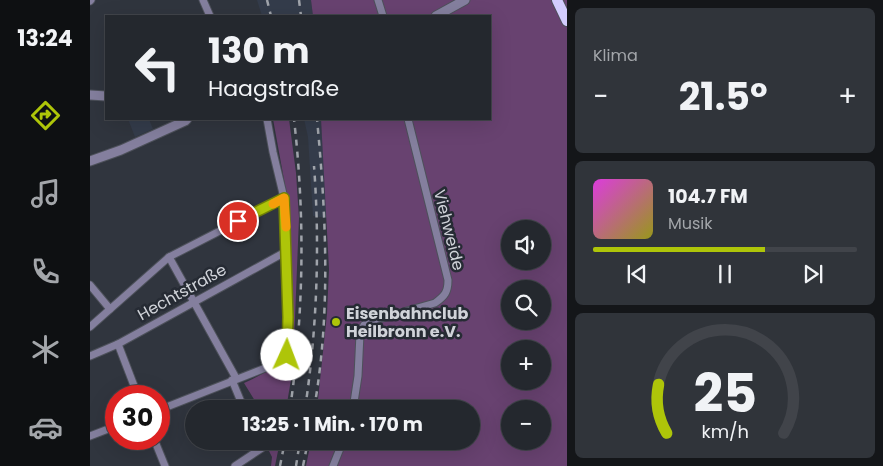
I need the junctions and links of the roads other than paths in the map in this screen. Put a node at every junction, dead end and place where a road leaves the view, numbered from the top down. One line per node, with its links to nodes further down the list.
1 (203, 0): 5 (street)
2 (378, 0): 6 (street)
3 (466, 0): 7 (street)
4 (557, 0): 8 (main road)
5 (210, 15)
6 (383, 15)
7 (438, 15)
8 (567, 21)
9 (90, 95): 10 (street)
10 (105, 96)
11 (186, 120): 14 (street)
12 (267, 120): 15 (street)
13 (408, 120): 27 (street, Viehweide)
14 (90, 162)
15 (284, 198): 16 (street); 17 (street)
16 (287, 251): 19 (street, Hechtstraße); 24 (street)
17 (169, 257): 19 (street); 20 (street)
18 (90, 285): 20 (street)
19 (193, 302): 22 (street, Hechtstraße); 24 (street)
20 (110, 309): 21 (street)
21 (90, 327)
22 (118, 344): 23 (street, Hechtstraße); 25 (street)
23 (90, 356)
24 (234, 379): 26 (street); 28 (street)
25 (134, 385)
26 (241, 400)
27 (354, 400)
28 (170, 405)
29 (105, 430): 30 (street)
30 (90, 436)
31 (158, 450): 34 (street)
32 (255, 450): 35 (street)
33 (340, 450): 36 (street)
34 (165, 466)
35 (235, 466)
36 (333, 466)

